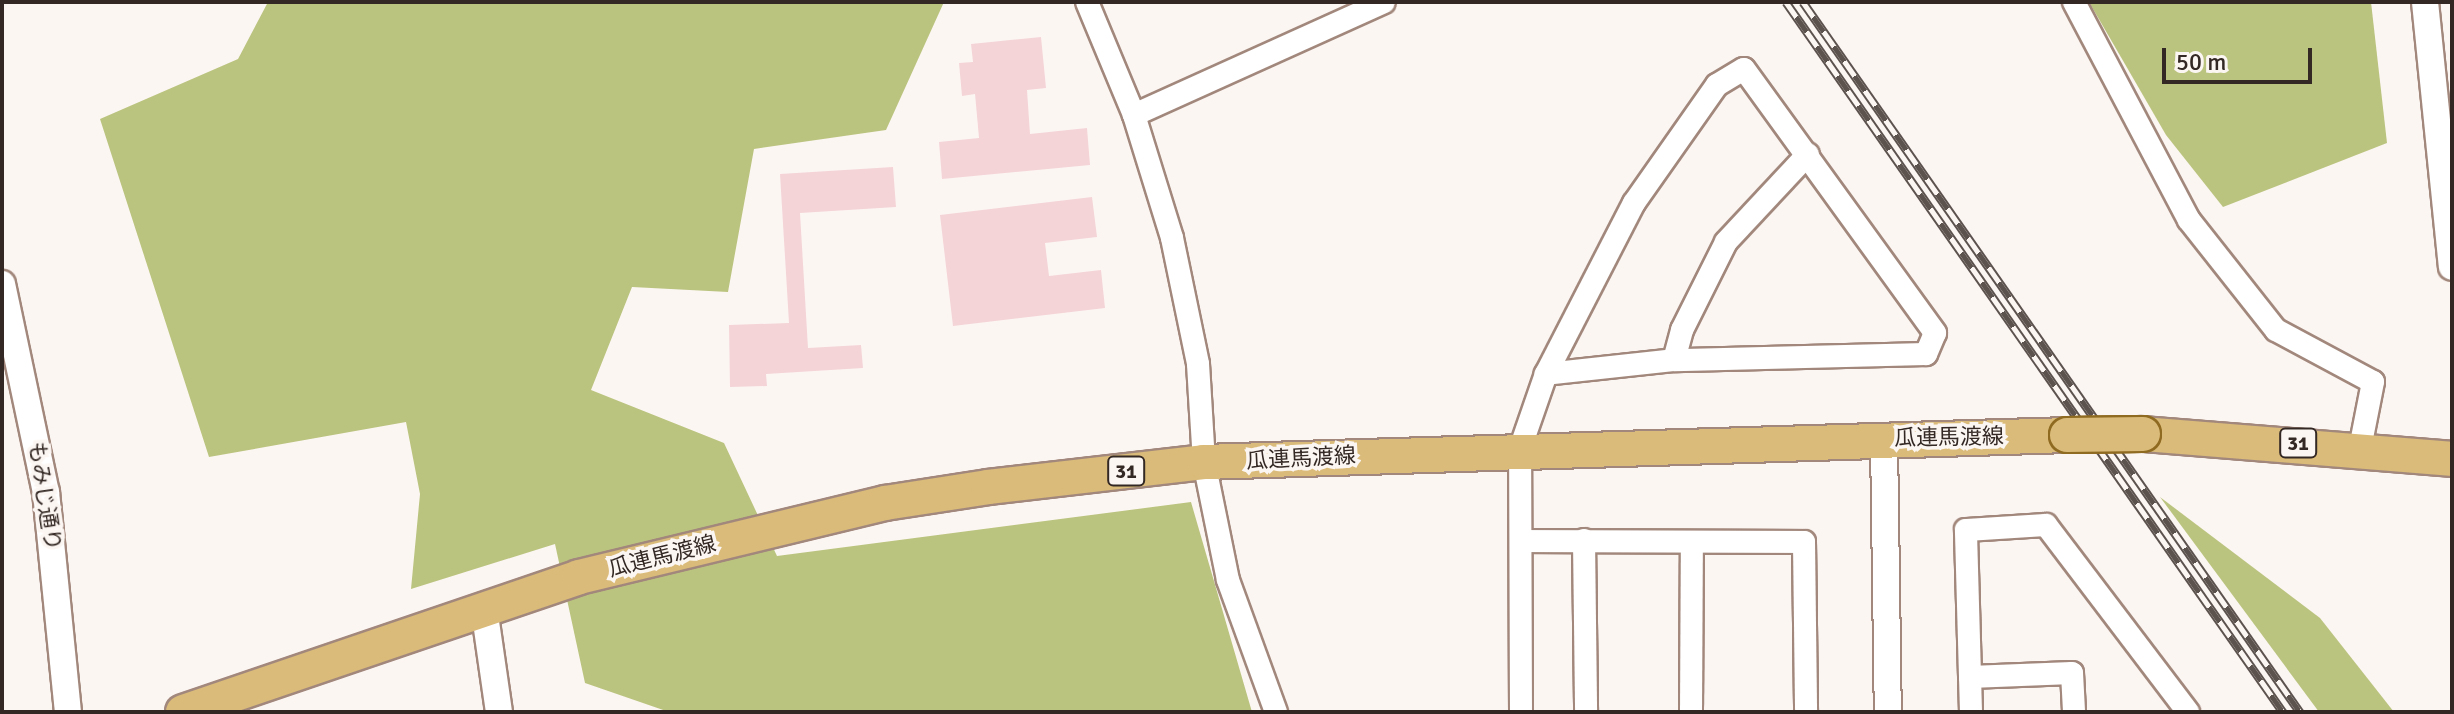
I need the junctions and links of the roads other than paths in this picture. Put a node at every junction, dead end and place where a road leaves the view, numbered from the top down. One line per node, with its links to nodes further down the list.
1 (1087, 2): 5 (street)
2 (1384, 2): 5 (street)
3 (2074, 2): 12 (street)
4 (2425, 2): 7 (street)
5 (1134, 115): 15 (street)
6 (1808, 154): 9 (street); 9 (street); 10 (street)
7 (2452, 267)
8 (2, 284): 21 (street, もみじ通り)
9 (1674, 360): 10 (street)
10 (1546, 374): 13 (street)
11 (1884, 439): 12 (main road, 瓜連馬渡線 / 31, bridge); 13 (main road, 瓜連馬渡線 / 31); 29 (street)
12 (2360, 448): 14 (main road, 瓜連馬渡線 / 31)
13 (1520, 449): 15 (main road, 瓜連馬渡線 / 31); 17 (street)
14 (2452, 459)
15 (1204, 462): 19 (main road, 瓜連馬渡線 / 31); 24 (street)
16 (1584, 540): 17 (street); 18 (street); 26 (street)
17 (1523, 541): 25 (street)
18 (1692, 543): 27 (street); 28 (street)
19 (484, 608): 22 (main road, 瓜連馬渡線 / 31); 23 (street)
20 (1970, 677): 30 (street); 31 (street); 32 (street)
21 (68, 712)
22 (183, 712)
23 (499, 712)
24 (1276, 712)
25 (1521, 712)
26 (1586, 712)
27 (1691, 712)
28 (1806, 712)
29 (1888, 712)
30 (1971, 712)
31 (2074, 712)
32 (2188, 712)

